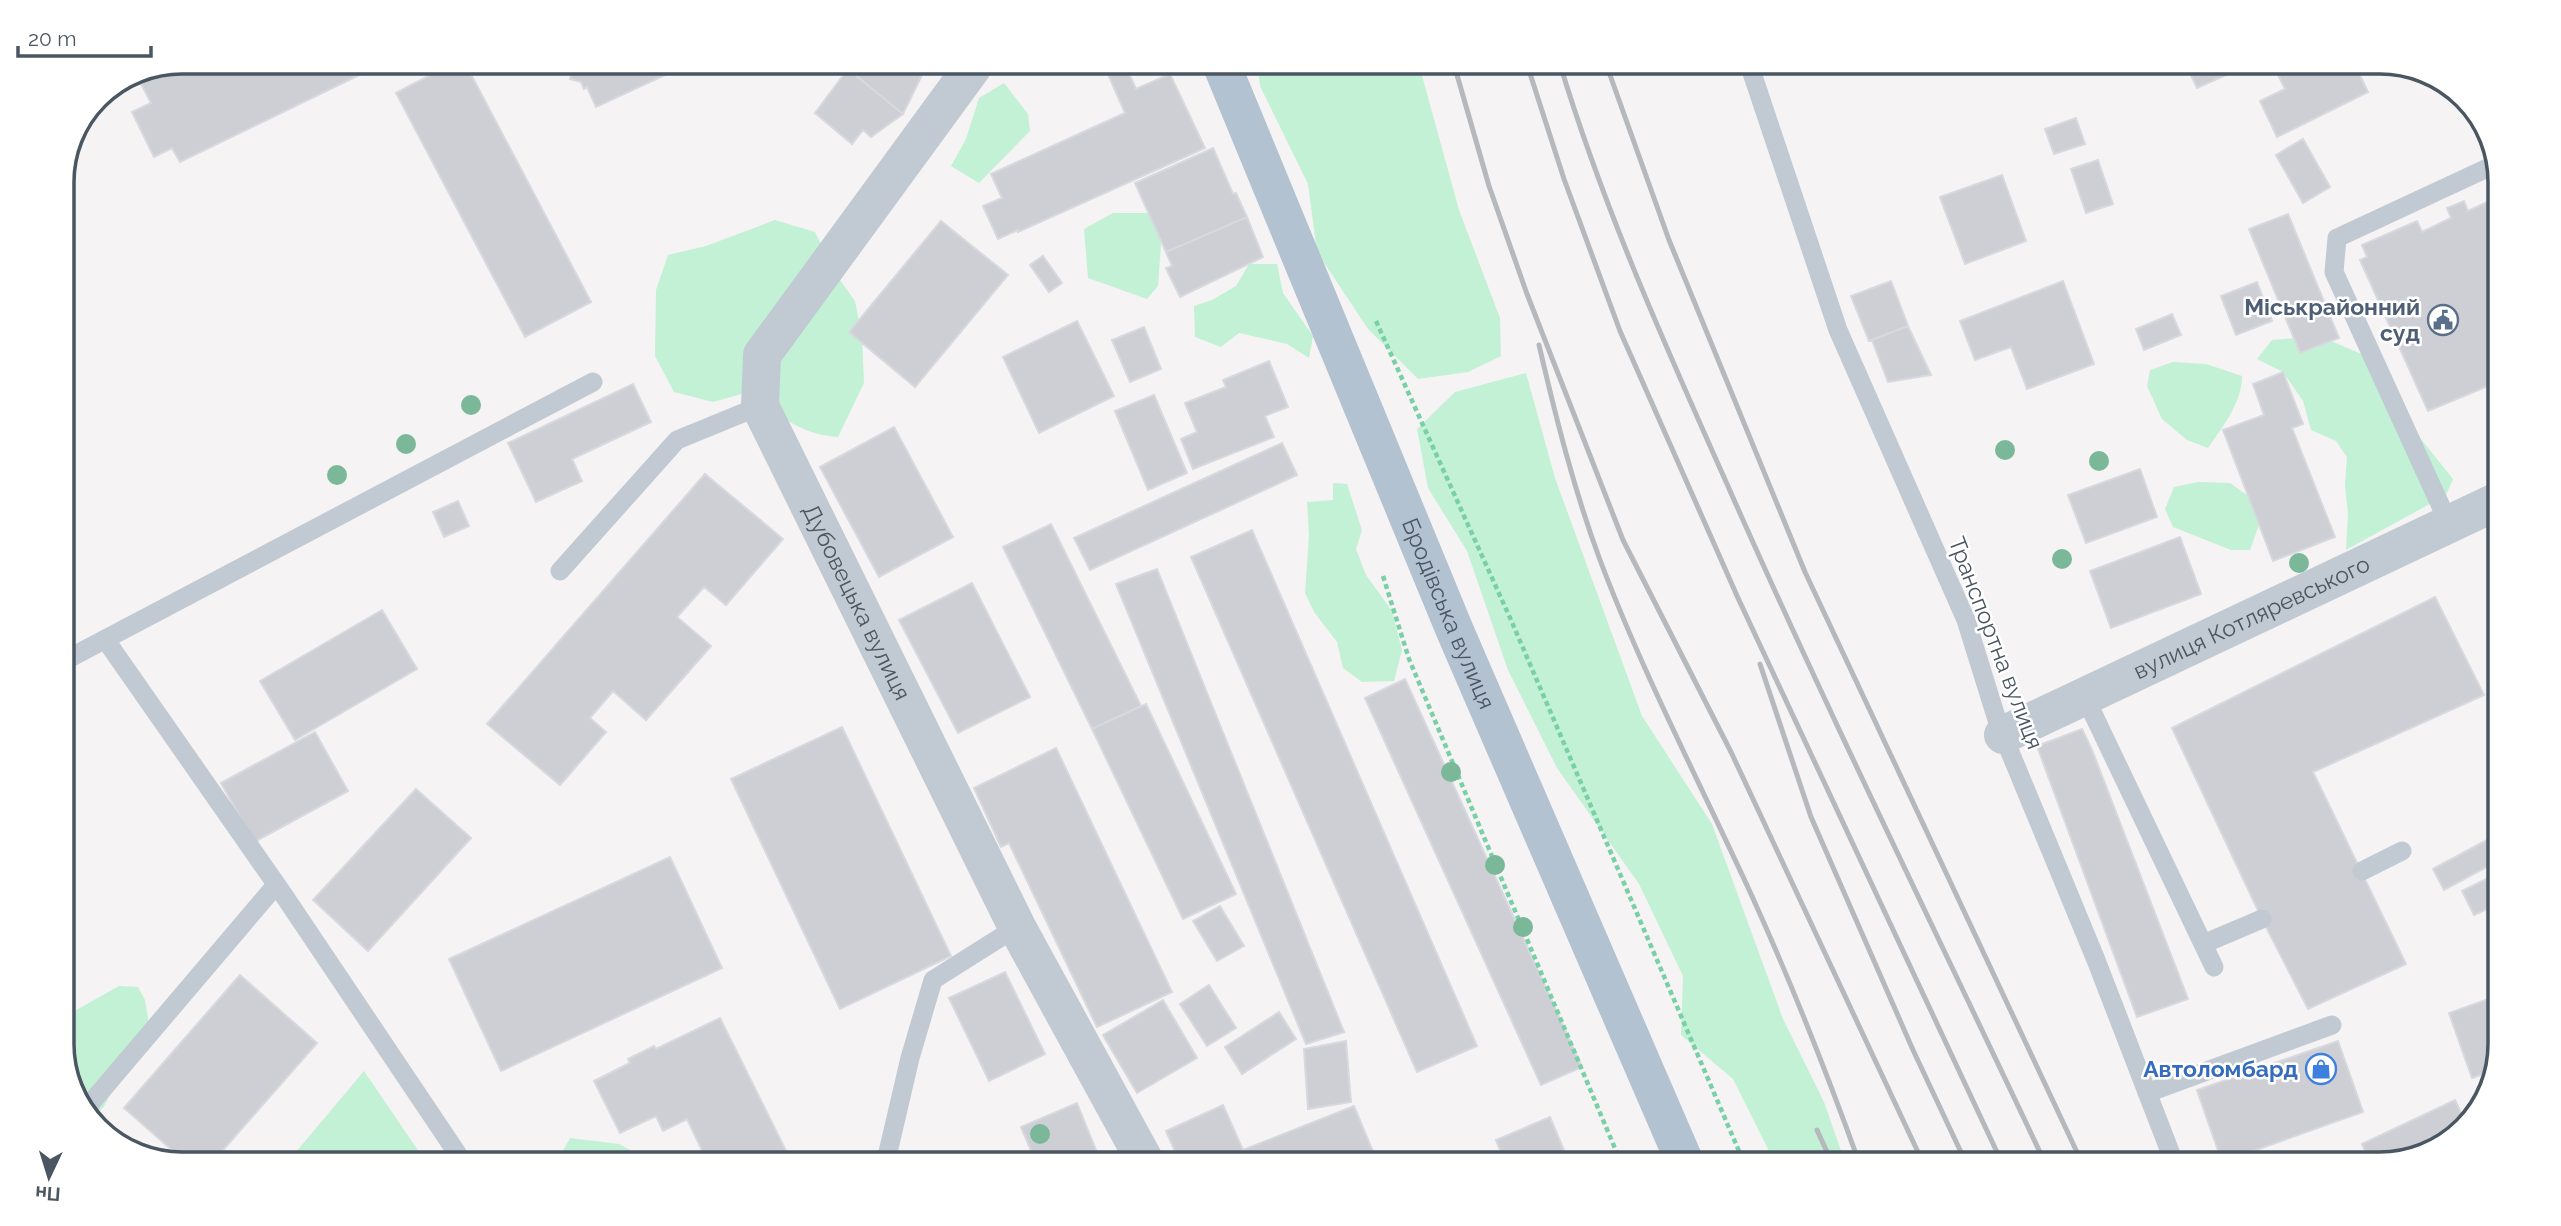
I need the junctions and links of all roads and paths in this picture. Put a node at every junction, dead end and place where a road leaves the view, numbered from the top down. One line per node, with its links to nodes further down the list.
1 (967, 74): 7 (street, Дубовецька вулиця)
2 (1225, 74): 30 (main road, Бродівська вулиця)
3 (1752, 74): 15 (lane, Транспортна вулиця)
4 (2486, 169): 9 (lane)
5 (1374, 315): 31 (path)
6 (593, 382): 11 (lane)
7 (760, 406): 10 (lane); 20 (street, Дубовецька вулиця)
8 (2487, 506): 9 (street, вулиця Котляревського)
9 (2449, 524): 14 (street, вулиця Котляревського)
10 (560, 571)
11 (105, 639): 12 (lane); 18 (lane)
12 (74, 656)
13 (1409, 659): 29 (path)
14 (2085, 696): 15 (street, вулиця Котляревського); 21 (lane)
15 (2003, 735): 24 (lane, Транспортна вулиця)
16 (2402, 851): 17 (lane)
17 (2362, 871)
18 (276, 884): 25 (lane); 26 (lane)
19 (2262, 919): 21 (lane)
20 (1017, 927): 27 (lane); 28 (street, Дубовецька вулиця)
21 (2203, 944): 22 (lane)
22 (2214, 967)
23 (2332, 1025): 24 (lane)
24 (2147, 1093): 32 (lane, Транспортна вулиця)
25 (91, 1102)
26 (456, 1152)
27 (888, 1152)
28 (1140, 1152)
29 (1617, 1152)
30 (1680, 1152)
31 (1739, 1152)
32 (2170, 1152)

